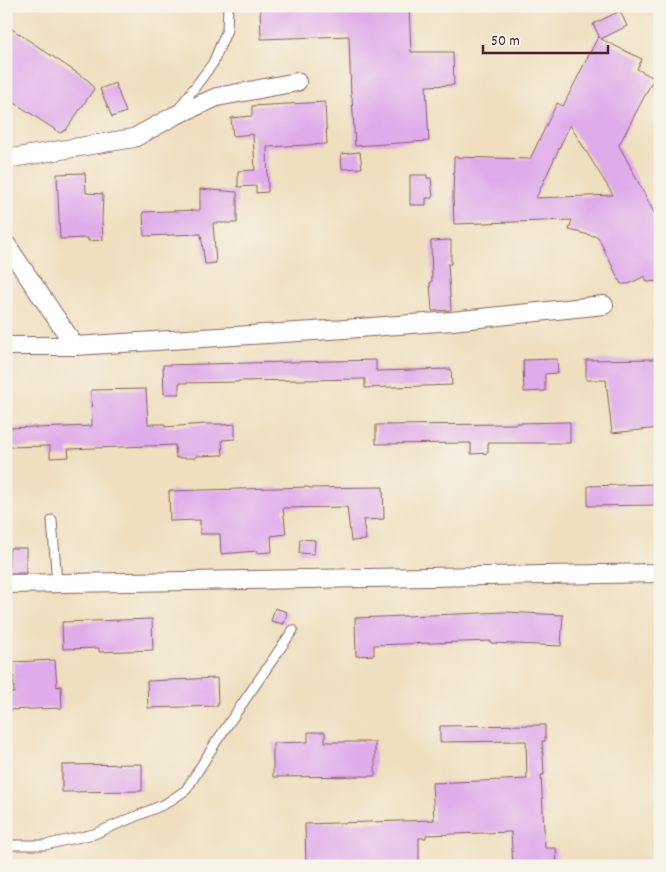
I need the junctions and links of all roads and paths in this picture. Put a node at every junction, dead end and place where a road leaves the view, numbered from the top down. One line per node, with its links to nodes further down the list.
1 (228, 6): 3 (lane)
2 (297, 82): 3 (street)
3 (174, 116): 4 (street)
4 (6, 159)
5 (6, 244): 8 (street)
6 (604, 304): 8 (street)
7 (6, 346): 8 (street)
8 (75, 346)
9 (52, 520): 11 (lane)
10 (660, 573): 11 (street)
11 (57, 583): 12 (street)
12 (6, 584)
13 (294, 630): 14 (lane)
14 (6, 845)

